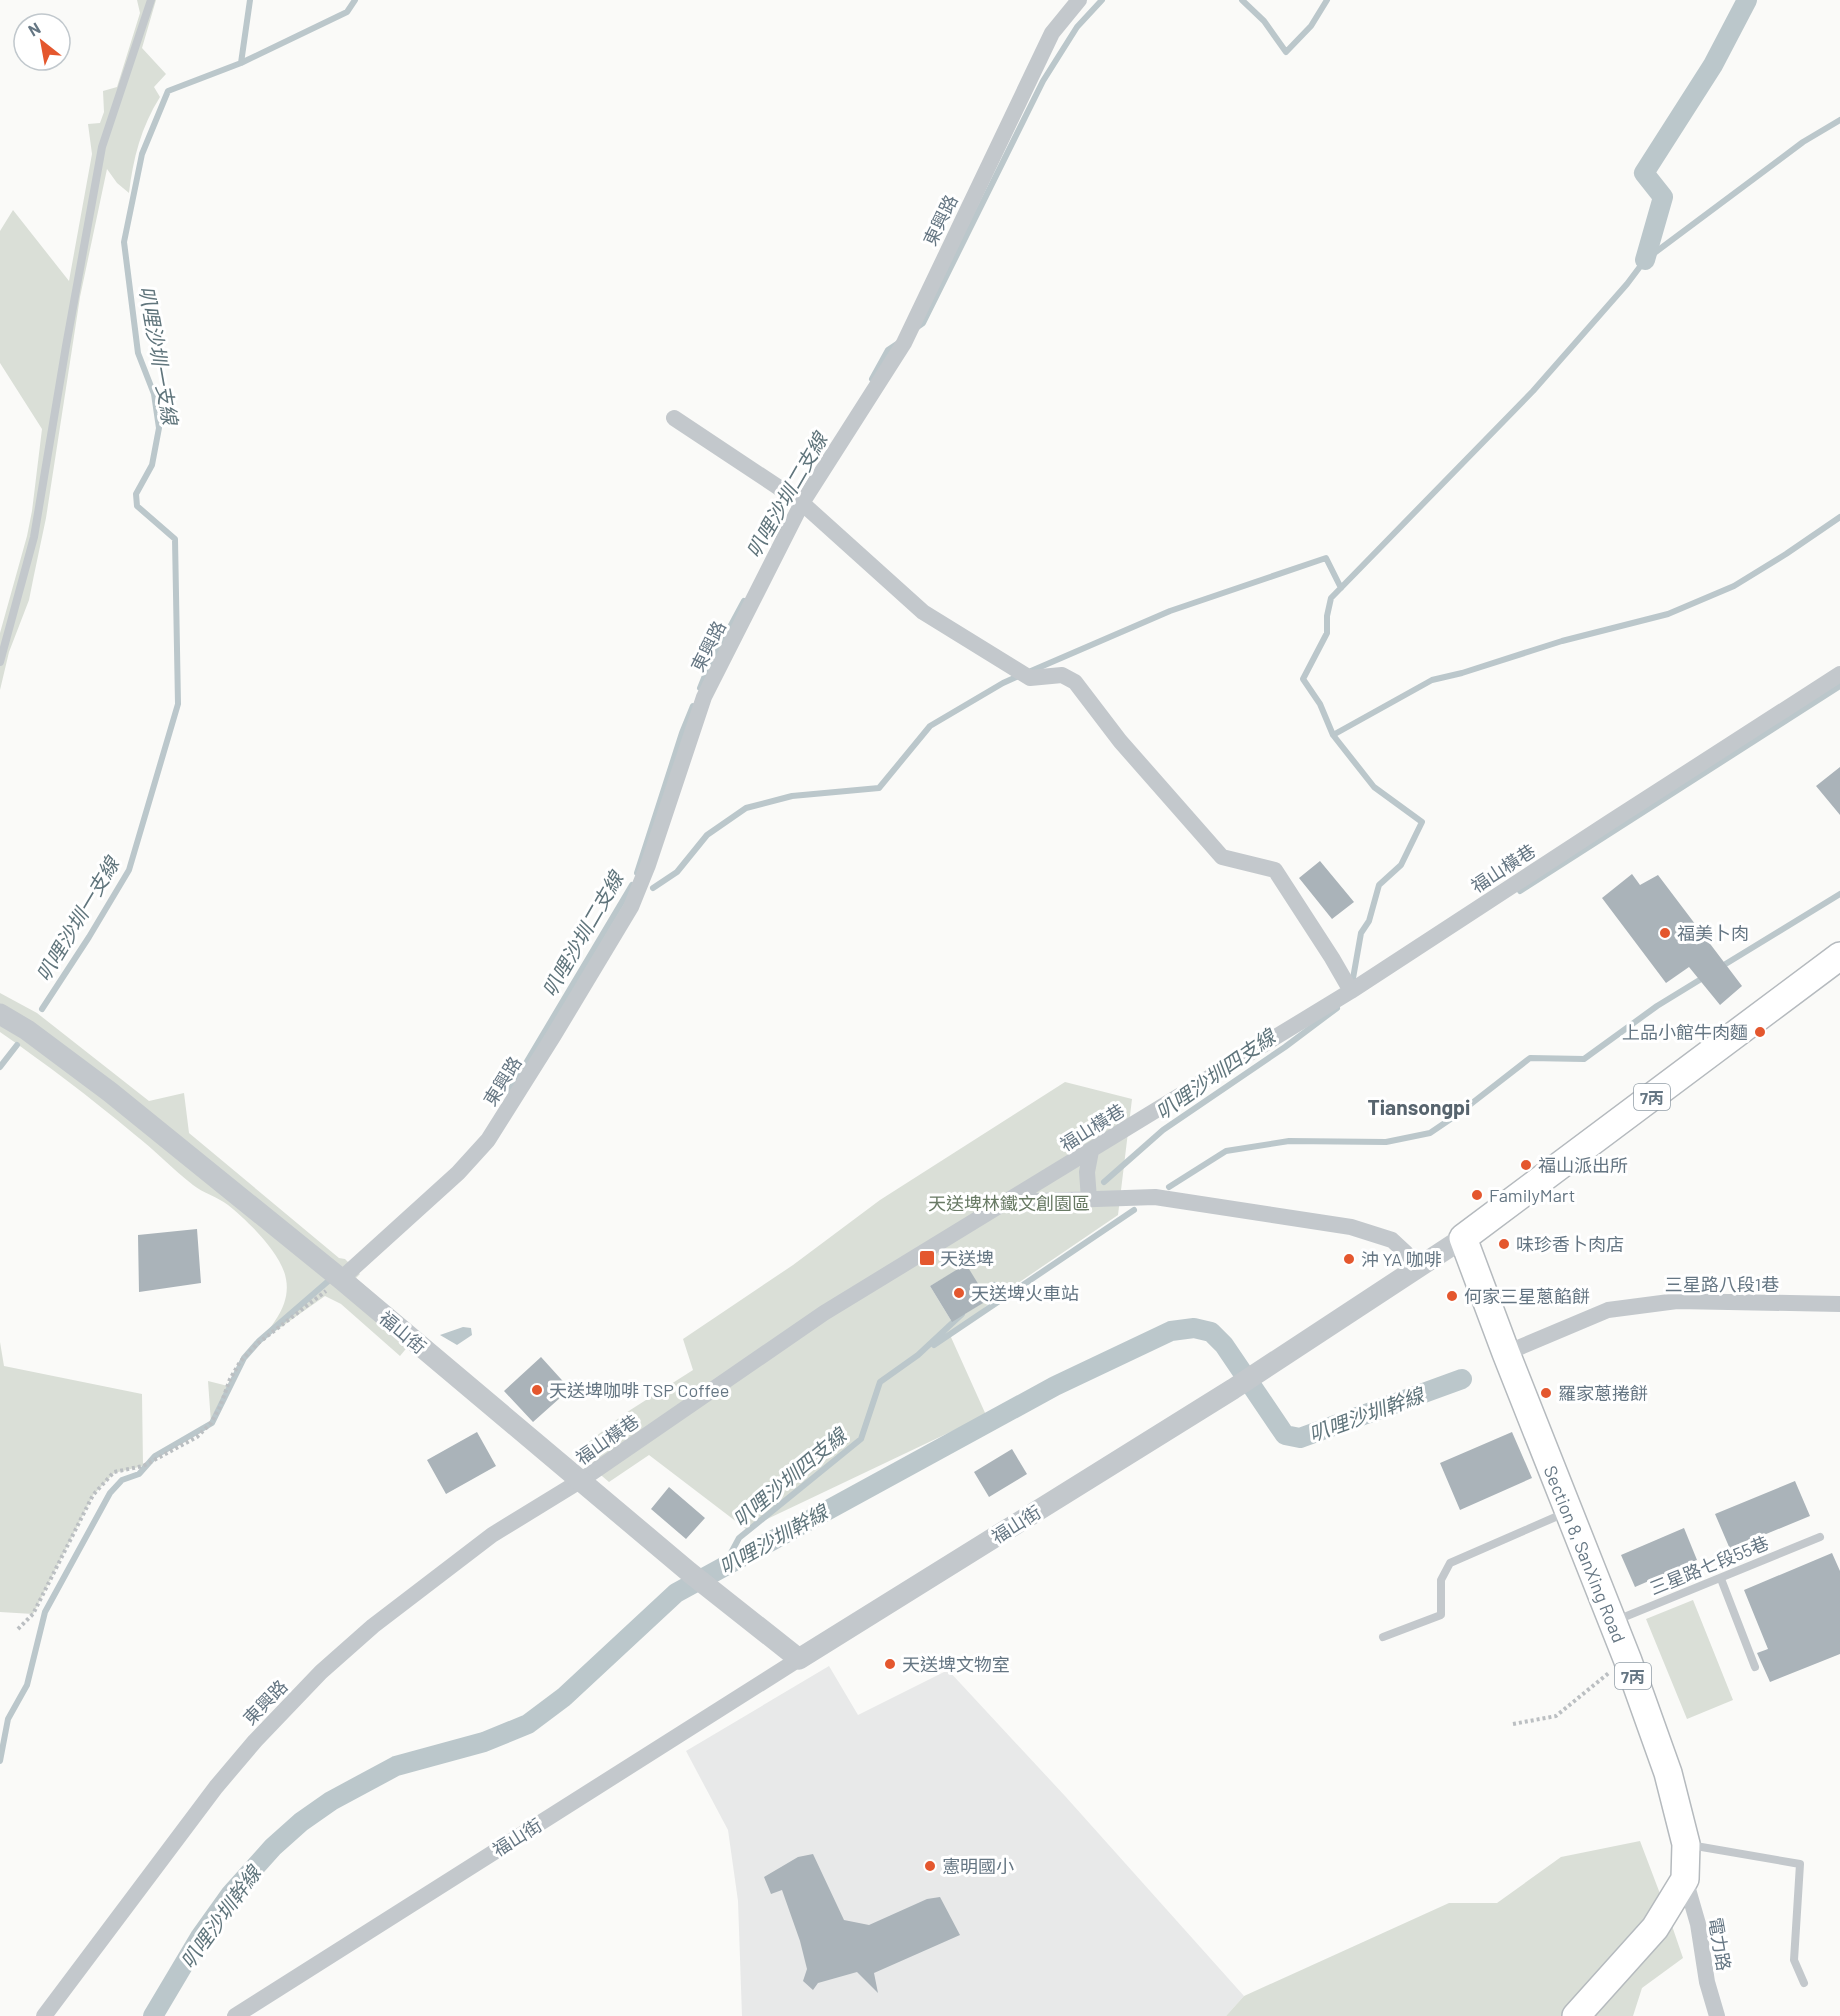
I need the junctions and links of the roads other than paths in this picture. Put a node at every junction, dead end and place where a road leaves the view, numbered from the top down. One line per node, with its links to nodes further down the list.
1 (151, 0): 5 (lane)
2 (1079, 0): 4 (street, 東興路)
3 (674, 417): 4 (street)
4 (802, 503): 8 (street); 15 (street, 東興路)
5 (0, 662)
6 (1840, 674): 8 (street, 福山橫巷)
7 (1838, 963): 13 (main road, 7丙)
8 (1351, 991): 10 (street, 福山橫巷)
9 (0, 1014): 15 (street, 福山街)
10 (1091, 1150): 11 (street); 12 (street, 福山橫巷)
11 (1089, 1199): 12 (street); 14 (street)
12 (1008, 1202): 18 (street, 福山橫巷)
13 (1463, 1238): 14 (street); 17 (main road, Section 8, SanXing Road / 7丙)
14 (1420, 1266): 24 (street, 福山街)
15 (341, 1280): 18 (street, 福山街)
16 (1840, 1304): 17 (street, 三星路八段1巷)
17 (1506, 1353): 19 (main road, Section 8, SanXing Road / 7丙)
18 (580, 1481): 24 (street, 福山街); 29 (street, 東興路)
19 (1567, 1512): 22 (main road, Section 8, SanXing Road / 7丙); 23 (lane)
20 (1820, 1537): 21 (lane, 三星路七段55巷)
21 (1721, 1578): 22 (lane, 三星路七段55巷); 25 (lane)
22 (1611, 1623): 26 (main road, Section 8, SanXing Road / 7丙)
23 (1383, 1637)
24 (799, 1659): 30 (street, 福山街)
25 (1755, 1667)
26 (1686, 1844): 27 (main road, Section 8, SanXing Road / 7丙); 28 (lane)
27 (1685, 1879): 31 (main road, Section 8, SanXing Road / 7丙); 32 (street, 電力路)
28 (1804, 1983)
29 (44, 2016)
30 (235, 2016)
31 (1576, 2016)
32 (1717, 2016)

